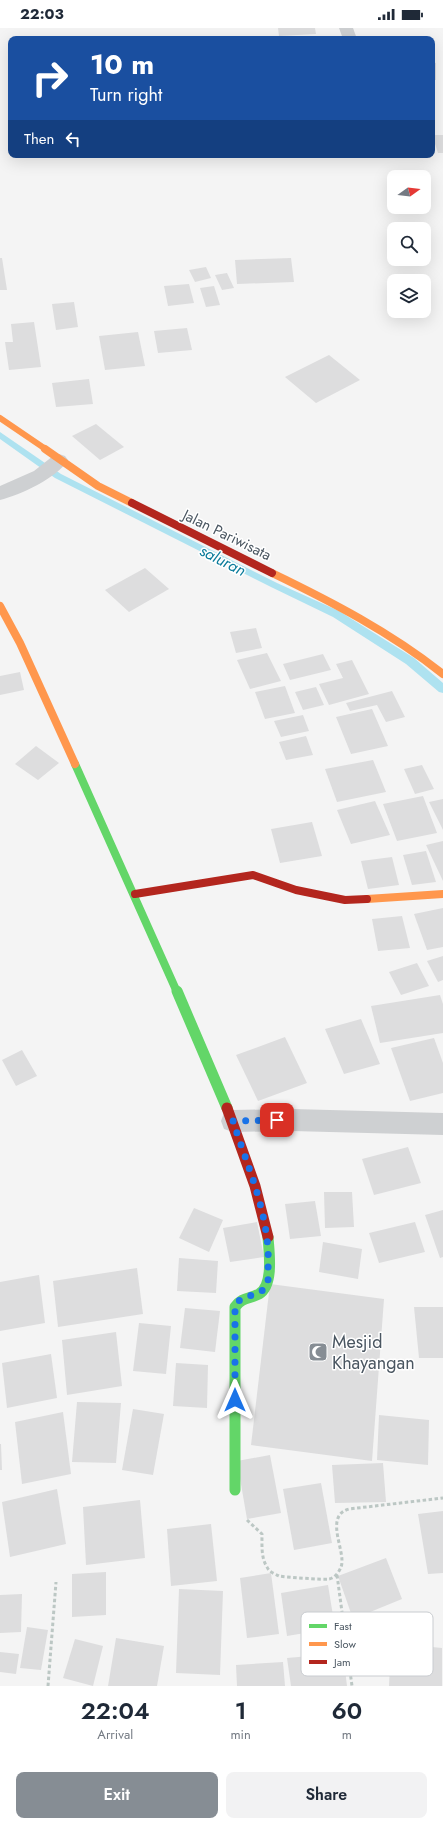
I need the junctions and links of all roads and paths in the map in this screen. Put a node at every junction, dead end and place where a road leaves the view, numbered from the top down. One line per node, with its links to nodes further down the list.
1 (0, 418): 2 (street, Jalan Pariwisata)
2 (51, 467): 3 (street); 5 (street, Jalan Pariwisata)
3 (0, 494)
4 (0, 606): 6 (street)
5 (443, 674)
6 (135, 894): 7 (street); 8 (street)
7 (443, 894)
8 (233, 1121): 9 (street); 10 (street)
9 (443, 1124)
10 (235, 1490): 12 (path)
11 (443, 1498): 12 (path)
12 (337, 1575): 14 (path)
13 (56, 1582): 16 (path)
14 (342, 1612)
15 (351, 1676): 17 (path)
16 (48, 1686)
17 (352, 1686)

